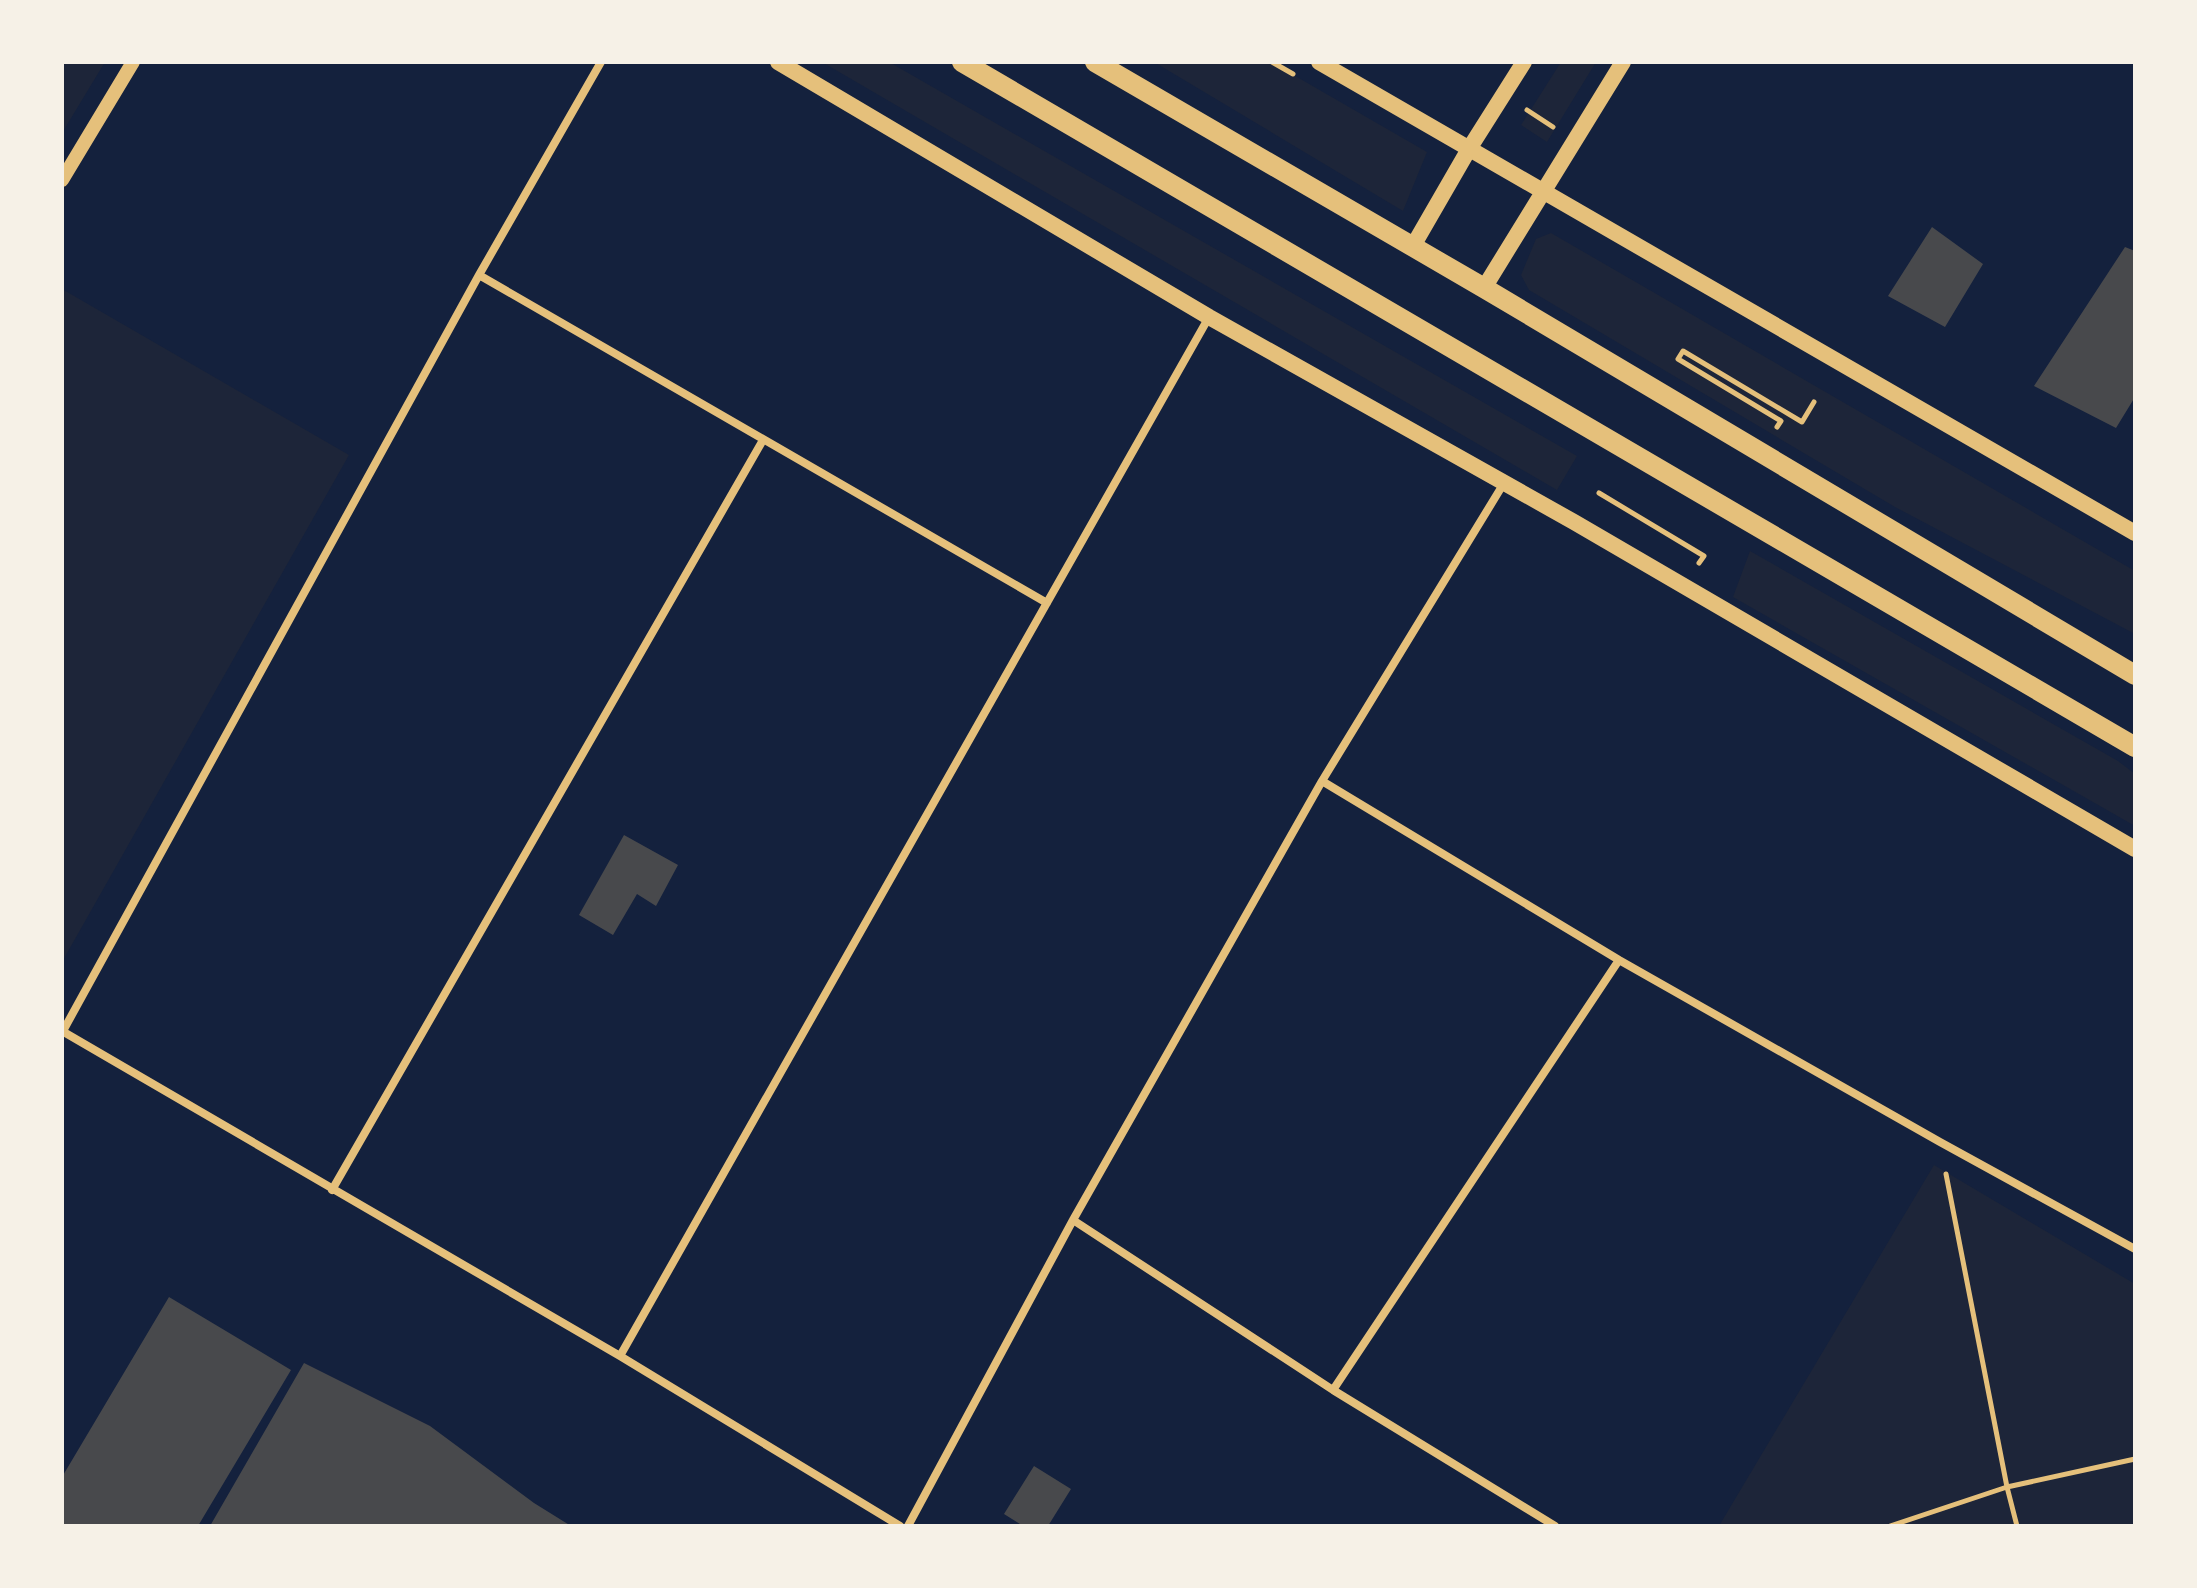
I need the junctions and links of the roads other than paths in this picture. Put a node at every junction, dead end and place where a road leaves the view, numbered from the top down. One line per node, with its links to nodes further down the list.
1 (133, 62): 10 (street)
2 (601, 62): 13 (street)
3 (778, 62): 15 (main road)
4 (962, 62): 21 (main road)
5 (1095, 62): 12 (main road)
6 (1319, 62): 9 (main road)
7 (1524, 62): 9 (main road)
8 (1623, 62): 11 (main road)
9 (1469, 149): 11 (main road); 12 (main road)
10 (62, 180)
11 (1543, 193): 14 (main road); 18 (main road)
12 (1413, 246): 14 (main road)
13 (479, 275): 16 (street); 25 (street)
14 (1484, 288): 20 (main road)
15 (1209, 317): 17 (main road); 19 (street)
16 (763, 440): 19 (street); 26 (street)
17 (1504, 483): 22 (street); 23 (main road)
18 (2135, 533)
19 (1047, 603): 29 (street)
20 (2132, 672)
21 (2135, 747)
22 (1322, 781): 24 (street); 27 (street)
23 (2135, 849)
24 (1619, 960): 28 (street); 30 (street)
25 (62, 1031): 26 (street)
26 (332, 1190): 29 (street)
27 (1073, 1220): 30 (street); 32 (street)
28 (2135, 1249)
29 (620, 1356): 31 (street)
30 (1333, 1390): 33 (street)
31 (900, 1526)
32 (908, 1526)
33 (1555, 1526)

